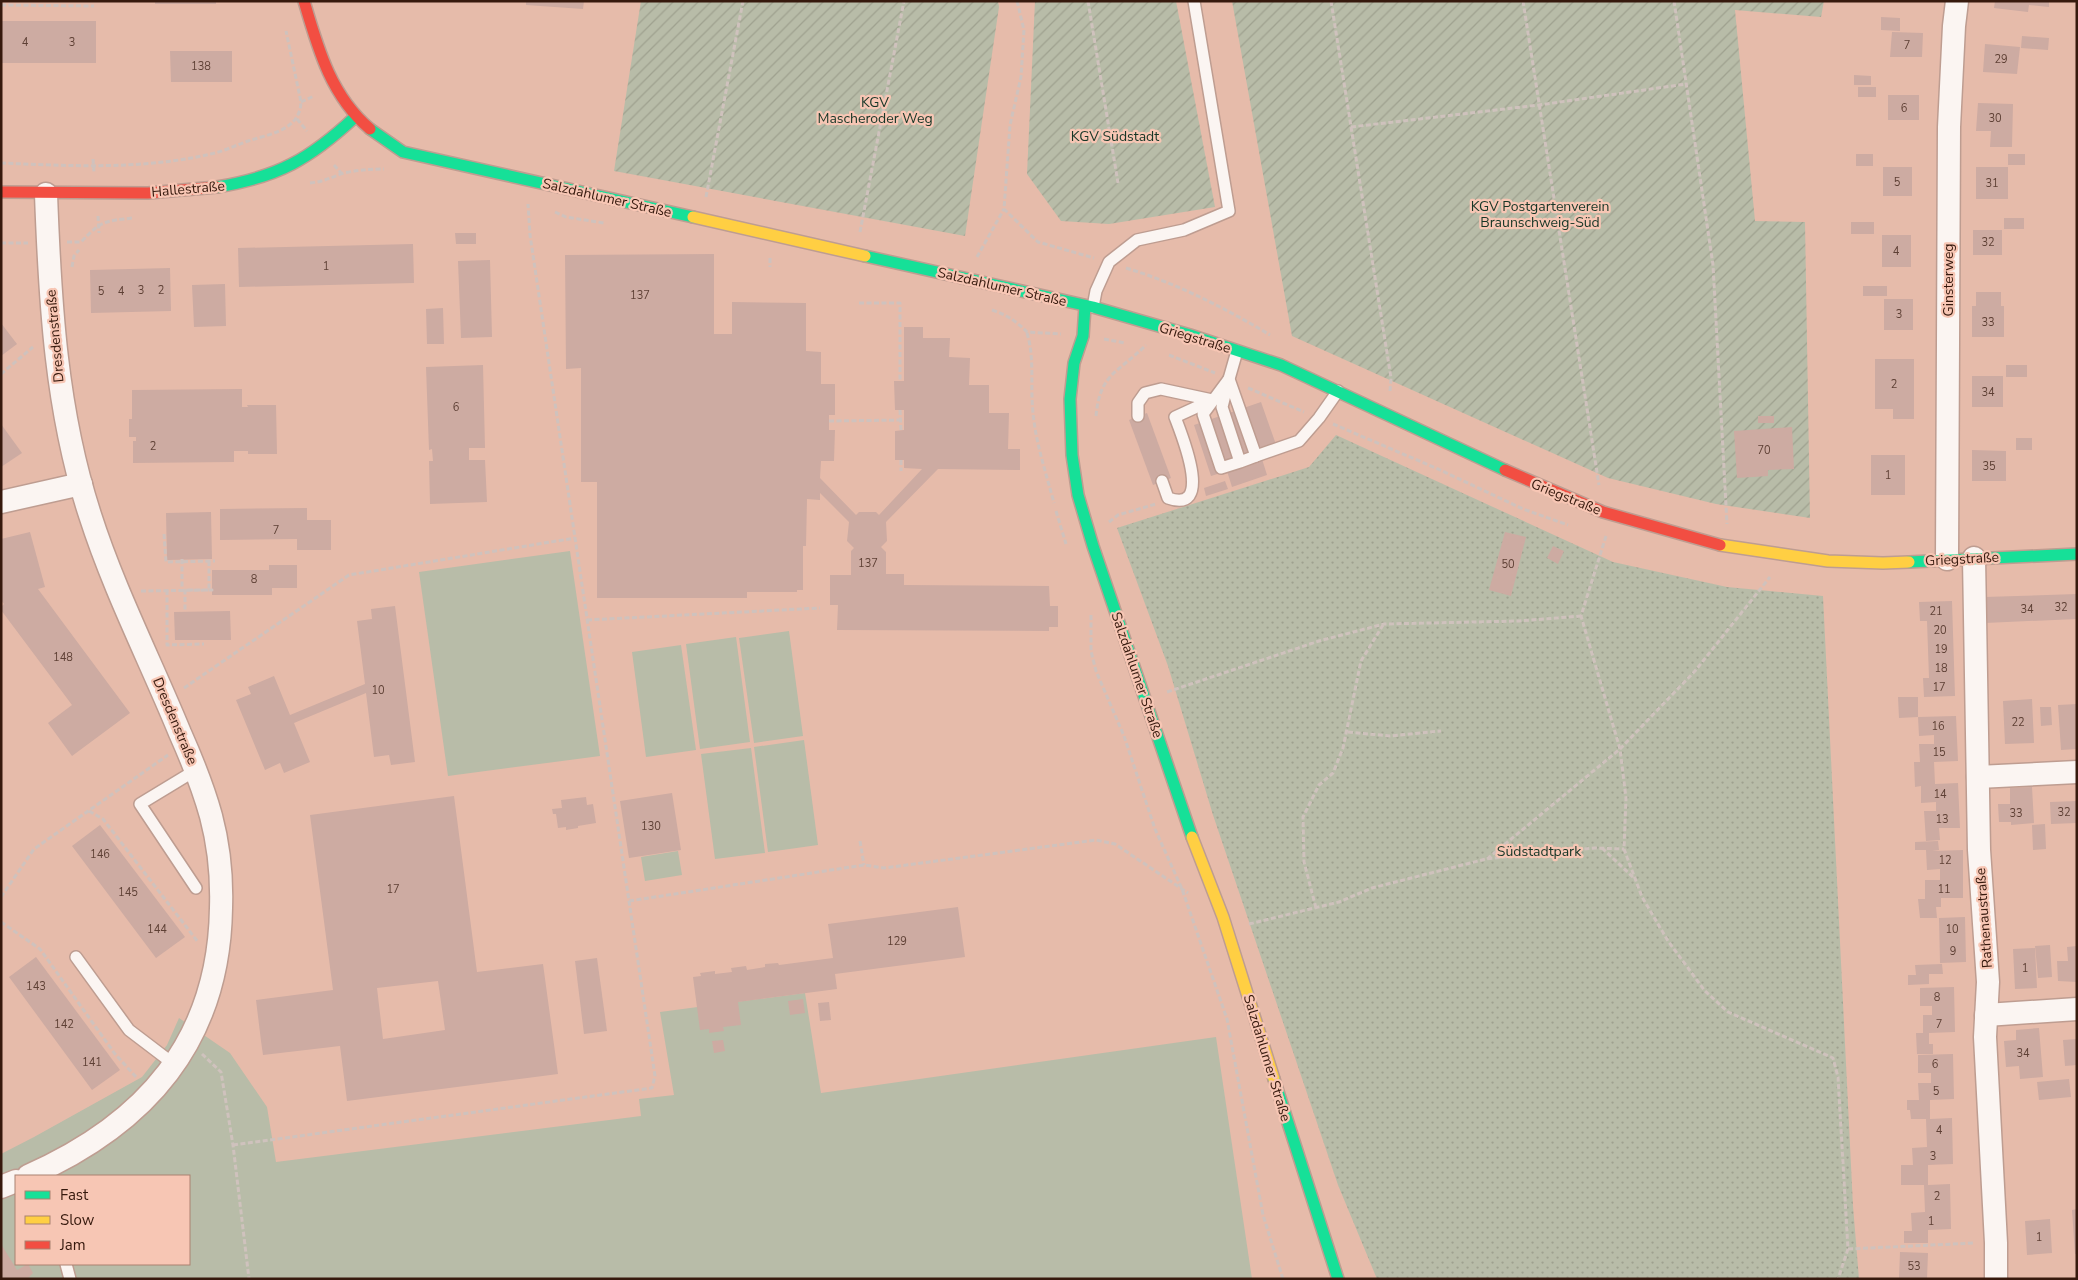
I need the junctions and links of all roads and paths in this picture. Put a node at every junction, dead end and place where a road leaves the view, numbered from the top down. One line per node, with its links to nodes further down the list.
1 (304, 1): 16 (main road, Salzdahlumer Straße)
2 (743, 1): 28 (path)
3 (904, 1): 32 (path)
4 (1017, 1): 27 (path)
5 (1088, 1): 23 (path)
6 (1194, 1): 33 (lane)
7 (1331, 1): 17 (path)
8 (1523, 1): 15 (path)
9 (1674, 1): 14 (path)
10 (1957, 1): 70 (street, Ginsterweg)
11 (1, 5): 12 (path)
12 (94, 6)
13 (286, 28): 20 (path)
14 (1686, 84): 15 (path); 63 (path)
15 (1539, 105): 17 (path); 62 (path)
16 (355, 117): 25 (main road, Hallestraße); 28 (main road, Salzdahlumer Straße)
17 (1351, 127): 47 (path)
18 (92, 159): 20 (path)
19 (1, 163): 20 (path)
20 (93, 165)
21 (363, 169): 22 (path)
22 (325, 181)
23 (1118, 183)
24 (1, 192): 25 (main road, Hallestraße)
25 (46, 194): 30 (street, Dresdenstraße)
26 (528, 203): 66 (path)
27 (1004, 209): 33 (path); 34 (path)
28 (703, 220): 32 (main road, Salzdahlumer Straße)
29 (99, 233): 30 (path)
30 (48, 242): 31 (path); 59 (street, Dresdenstraße)
31 (1, 243)
32 (860, 255): 36 (main road, Salzdahlumer Straße)
33 (1109, 262): 36 (lane); 39 (path)
34 (973, 264)
35 (859, 303): 45 (path)
36 (1089, 307): 41 (main road, Griegstraße); 86 (main road, Salzdahlumer Straße)
37 (1026, 332): 67 (path)
38 (33, 337): 40 (path)
39 (1274, 340)
40 (34, 346): 42 (path); 43 (path)
41 (1237, 351): 44 (lane); 46 (main road, Griegstraße)
42 (35, 356)
43 (1, 374)
44 (1229, 379): 48 (lane); 54 (lane); 56 (lane)
45 (900, 380)
46 (1338, 391): 54 (lane); 62 (main road, Griegstraße)
47 (1389, 397)
48 (1212, 400): 50 (lane); 56 (lane); 60 (lane)
49 (900, 410): 52 (path)
50 (1138, 416)
51 (829, 421): 52 (path)
52 (902, 421): 53 (path)
53 (900, 430)
54 (1256, 456): 56 (lane)
55 (901, 460): 57 (path)
56 (1240, 462)
57 (901, 471)
58 (1162, 482): 60 (lane)
59 (81, 484): 61 (street); 85 (street, Dresdenstraße)
60 (1174, 500): 64 (path)
61 (1, 502)
62 (1603, 512): 70 (main road, Griegstraße); 81 (path)
63 (1718, 524)
64 (1102, 527)
65 (164, 534): 71 (path)
66 (575, 538): 82 (path); 85 (path)
67 (1067, 546)
68 (2077, 554): 69 (main road, Griegstraße)
69 (1974, 558): 70 (main road, Griegstraße); 93 (street, Rathenaustraße)
70 (1947, 559)
71 (182, 560): 72 (path); 76 (path)
72 (209, 561): 73 (path); 76 (path)
73 (215, 561)
74 (1771, 575): 89 (path)
75 (166, 590): 76 (path); 77 (path); 84 (path)
76 (184, 590): 80 (path)
77 (138, 591)
78 (1089, 606): 102 (path)
79 (820, 608): 82 (path)
80 (185, 612)
81 (1581, 616): 83 (path); 89 (path)
82 (587, 620): 105 (path)
83 (1384, 624): 86 (path); 88 (path)
84 (204, 644)
85 (167, 700): 91 (street, Dresdenstraße)
86 (1145, 700): 107 (main road, Salzdahlumer Straße)
87 (1441, 731): 88 (path)
88 (1348, 732): 106 (path)
89 (1620, 749): 97 (path); 98 (path)
90 (172, 752): 94 (path)
91 (196, 770): 101 (lane); 110 (street, Dresdenstraße)
92 (2077, 772): 93 (street)
93 (1978, 777): 112 (street, Rathenaustraße)
94 (89, 811): 103 (path); 110 (path)
95 (860, 841): 99 (path)
96 (1602, 848): 97 (path); 98 (path); 100 (path)
97 (1624, 848): 100 (path)
98 (1486, 859): 106 (path)
99 (864, 865): 102 (path); 105 (path)
100 (1636, 879): 121 (path)
101 (196, 888)
102 (1182, 889): 104 (path); 125 (path)
103 (1, 897)
104 (1196, 898)
105 (629, 901): 116 (path)
106 (1316, 908): 107 (path)
107 (1223, 918): 126 (main road, Salzdahlumer Straße)
108 (1, 922): 115 (path)
109 (76, 957): 114 (lane)
110 (216, 966): 113 (street, Dresdenstraße)
111 (2077, 1009): 112 (street)
112 (1986, 1015): 120 (street, Rathenaustraße)
113 (189, 1041): 114 (street, Dresdenstraße); 116 (path)
114 (175, 1064): 115 (street, Dresdenstraße)
115 (152, 1093): 117 (street, Dresdenstraße)
116 (233, 1145): 124 (path)
117 (35, 1175)
118 (15, 1181): 119 (street)
119 (1, 1188)
120 (1996, 1242): 121 (path); 128 (street, Rathenaustraße)
121 (1848, 1249): 127 (path)
122 (66, 1265): 123 (lane)
123 (70, 1279)
124 (249, 1279)
125 (1283, 1279)
126 (1338, 1279)
127 (1838, 1279)
128 (1996, 1279)

